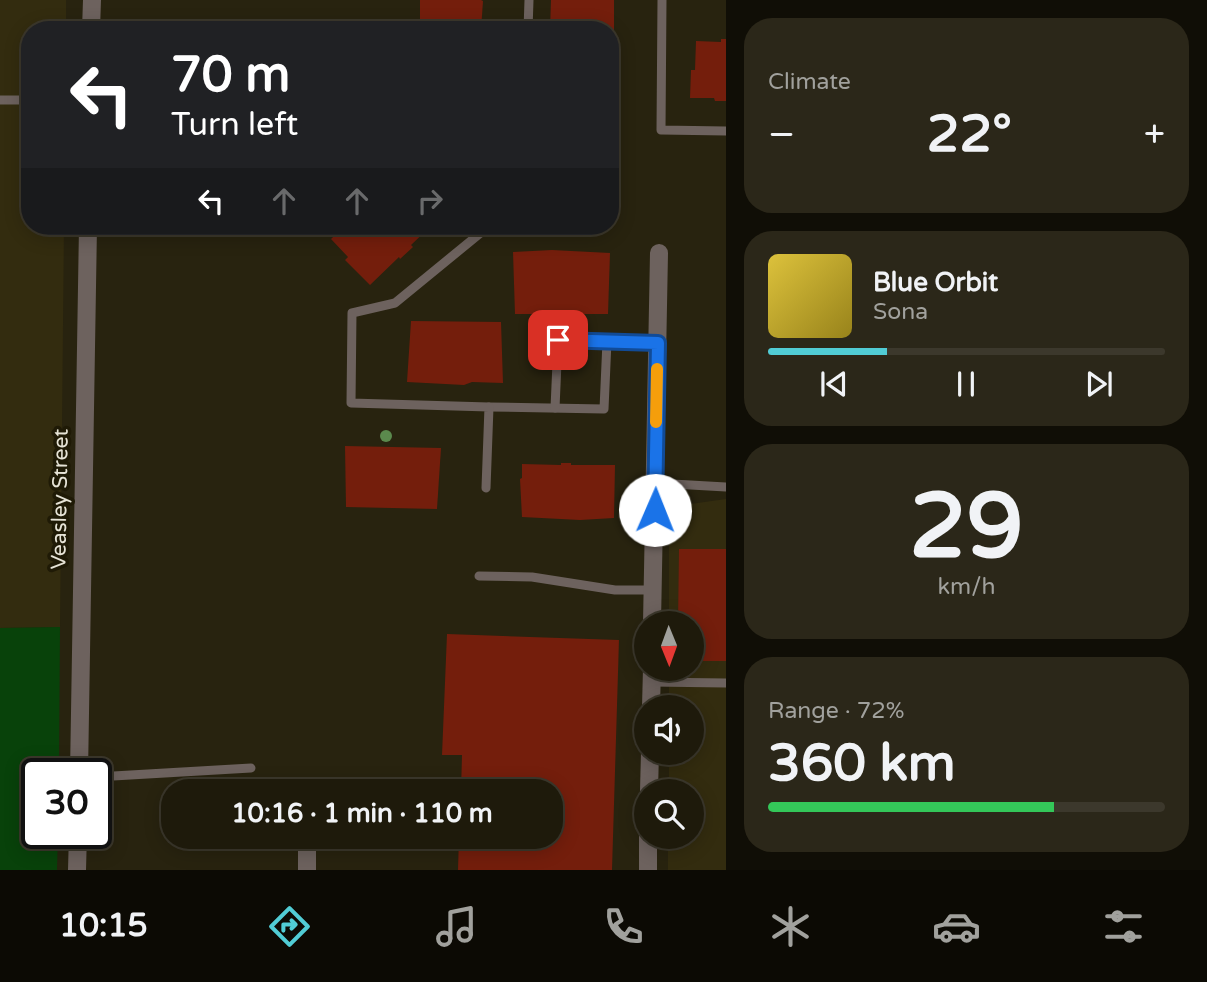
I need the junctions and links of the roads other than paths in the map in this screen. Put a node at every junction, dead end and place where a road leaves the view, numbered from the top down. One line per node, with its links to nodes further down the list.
1 (92, 0): 4 (street)
2 (529, 0): 5 (lane)
3 (662, 0): 8 (lane)
4 (91, 21)
5 (528, 21)
6 (0, 100): 7 (lane)
7 (21, 100)
8 (726, 131)
9 (88, 235): 24 (street, Veasley Street)
10 (478, 235): 14 (lane)
11 (659, 253): 13 (street)
12 (607, 341): 13 (lane); 15 (lane); 15 (lane)
13 (658, 343): 16 (street)
14 (489, 407): 15 (lane); 18 (lane)
15 (555, 408)
16 (655, 483): 17 (lane); 20 (street)
17 (726, 487)
18 (486, 488)
19 (479, 576): 20 (lane)
20 (653, 590): 21 (street)
21 (652, 611)
22 (704, 681): 23 (lane)
23 (726, 683)
24 (79, 758)
25 (251, 768): 26 (lane)
26 (112, 776)
27 (78, 849): 30 (street)
28 (307, 849): 31 (street)
29 (648, 849): 32 (street)
30 (77, 870)
31 (307, 870)
32 (648, 870)

